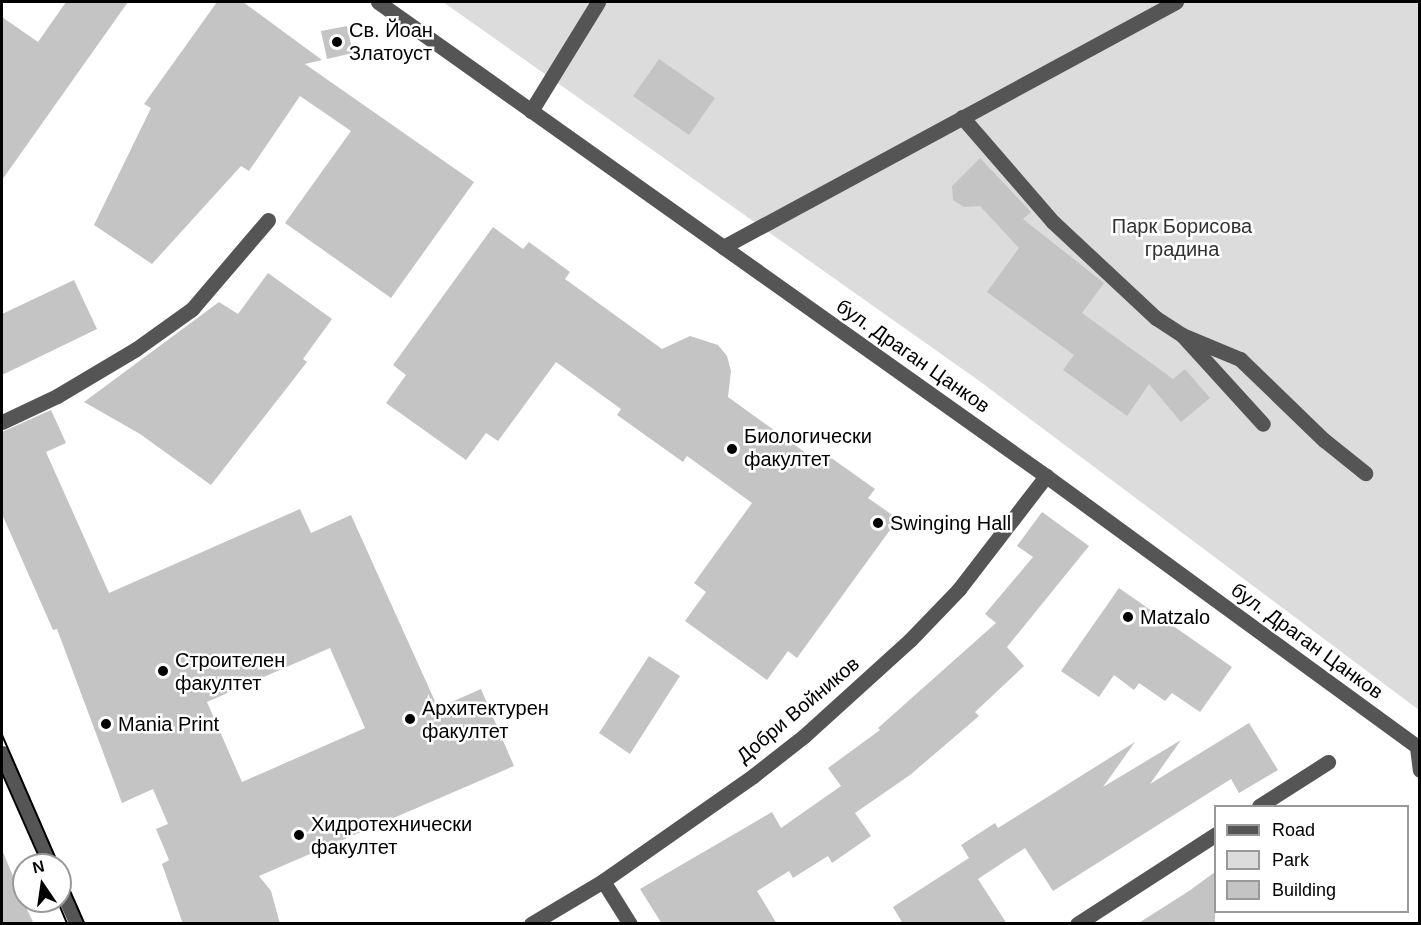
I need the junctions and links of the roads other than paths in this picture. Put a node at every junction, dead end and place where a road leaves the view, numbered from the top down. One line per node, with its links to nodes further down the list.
1 (378, 2): 4 (street, бул. Драган Цанков)
2 (598, 2): 4 (street)
3 (1176, 2): 5 (street)
4 (531, 111): 7 (street, бул. Драган Цанков)
5 (962, 117): 7 (street); 8 (street)
6 (268, 220): 9 (street)
7 (723, 247): 12 (street, бул. Драган Цанков)
8 (1182, 335): 10 (street); 11 (street)
9 (2, 422)
10 (1263, 424)
11 (1365, 473)
12 (1046, 476): 13 (street, бул. Драган Цанков); 20 (street, Добри Войников)
13 (1418, 748): 16 (street)
14 (2, 753): 19 (street)
15 (1328, 762): 17 (street)
16 (1419, 770)
17 (1262, 805)
18 (1214, 835): 23 (street)
19 (46, 853)
20 (603, 881): 21 (street, Добри Войников); 22 (street)
21 (531, 924)
22 (630, 924)
23 (1077, 924)

